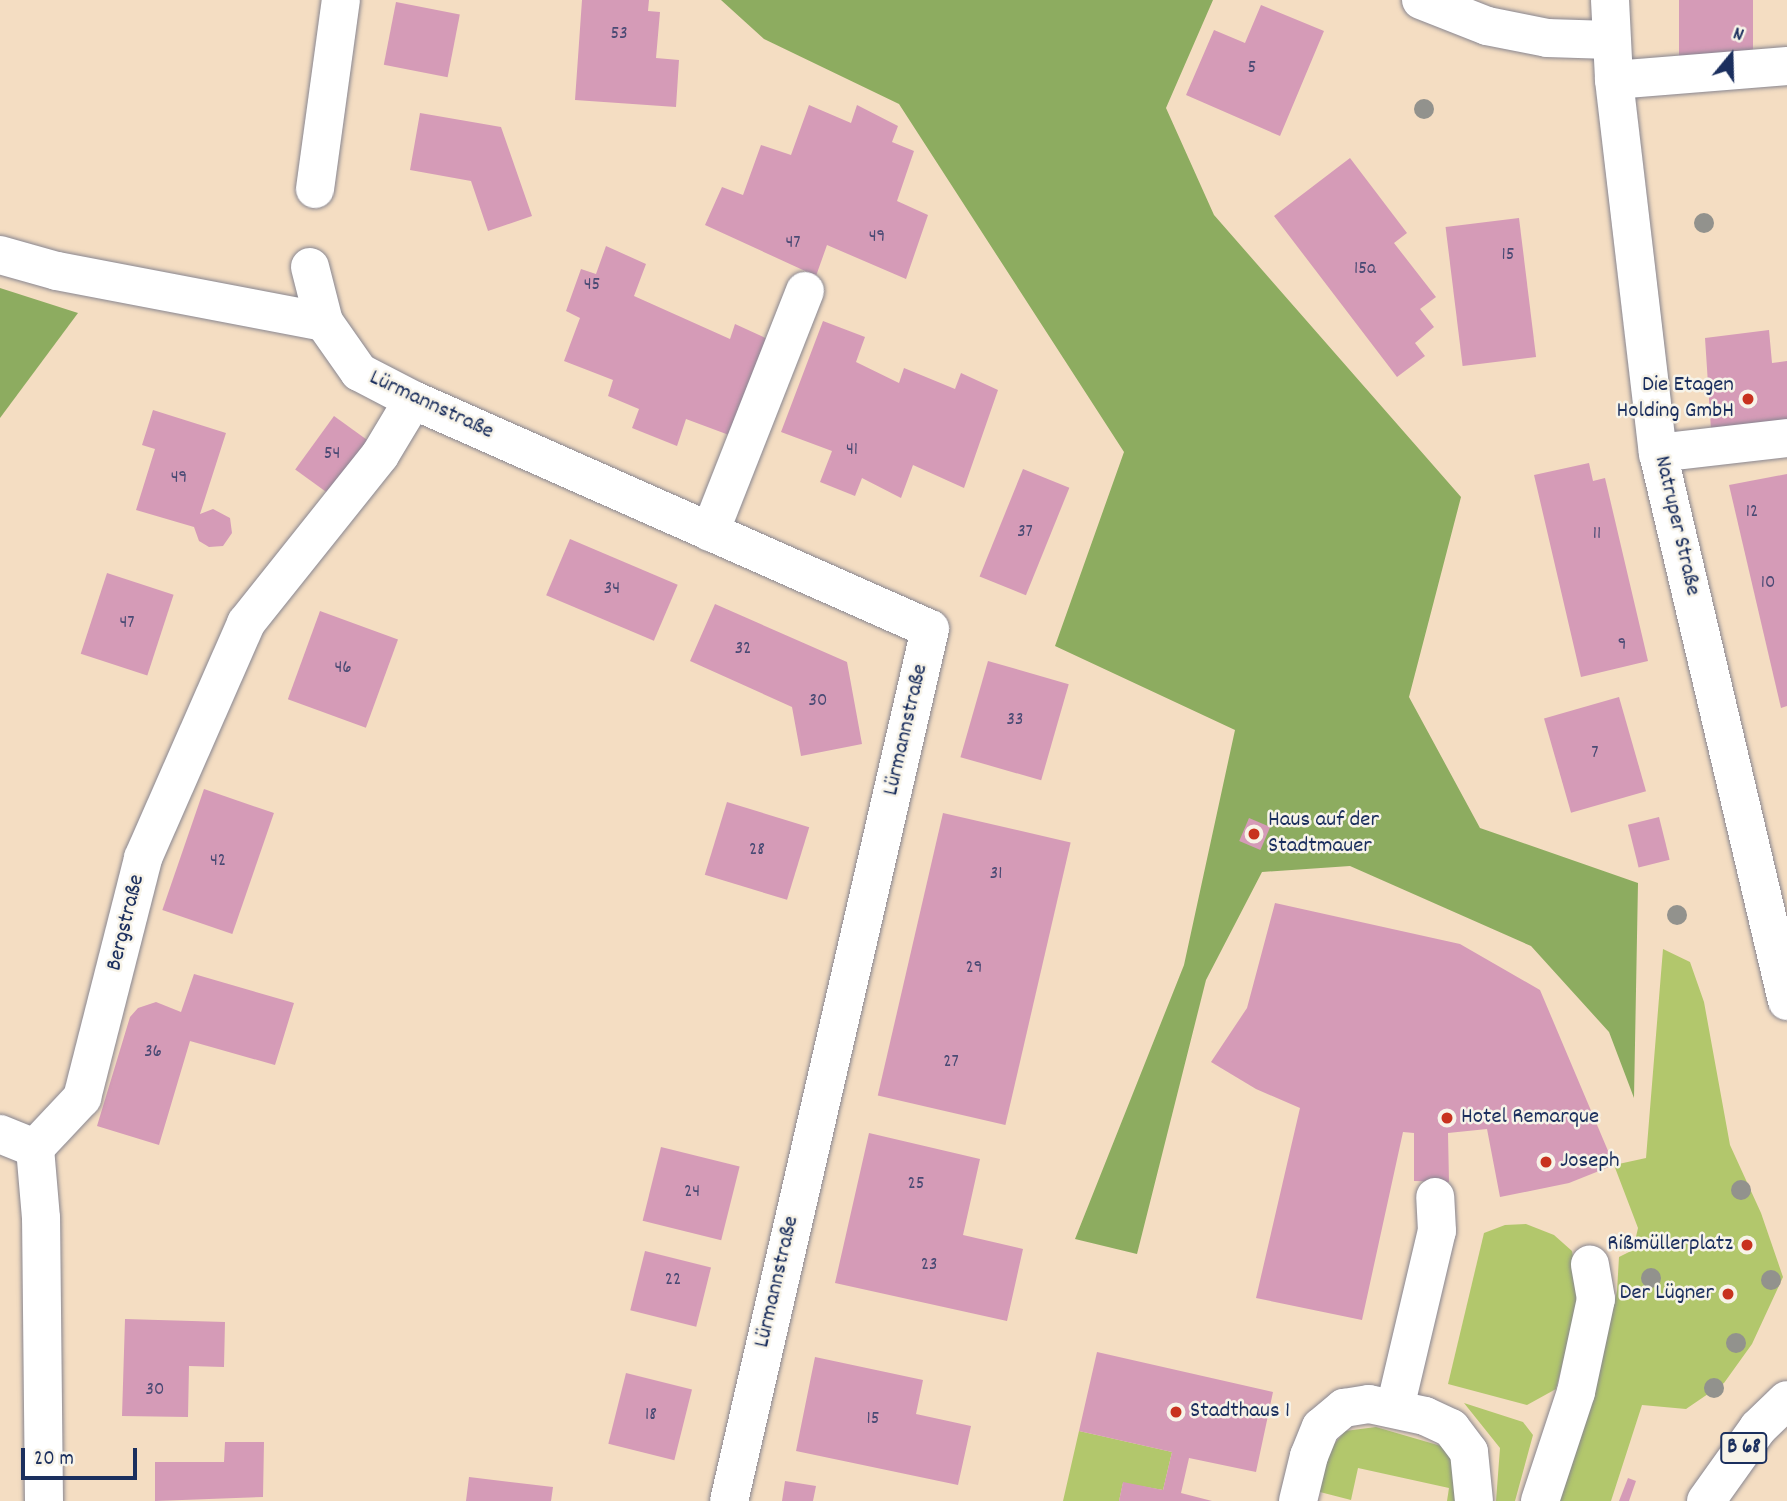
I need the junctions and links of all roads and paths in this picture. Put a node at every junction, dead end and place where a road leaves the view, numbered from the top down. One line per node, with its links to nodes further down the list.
1 (341, 0): 8 (street)
2 (1421, 0): 4 (street)
3 (1610, 0): 5 (street, Natruper Straße)
4 (1489, 13): 5 (street)
5 (1610, 40): 7 (street, Natruper Straße)
6 (1787, 66): 7 (street)
7 (1614, 80): 15 (street, Natruper Straße)
8 (315, 189)
9 (0, 255): 12 (street)
10 (310, 267): 12 (street, Lürmannstraße)
11 (805, 291): 16 (street)
12 (324, 322): 13 (street, Lürmannstraße)
13 (413, 400): 16 (street, Lürmannstraße); 19 (street, Bergstraße)
14 (1787, 438): 15 (street)
15 (1658, 453): 17 (street, Natruper Straße)
16 (710, 531): 25 (street, Lürmannstraße)
17 (1787, 1001)
18 (0, 1134): 19 (street)
19 (35, 1148): 24 (street)
20 (1435, 1197): 23 (street)
21 (1590, 1265): 28 (street)
22 (1787, 1400): 29 (street, B 68)
23 (1395, 1408): 26 (street); 27 (street)
24 (44, 1501)
25 (729, 1501)
26 (1298, 1501)
27 (1474, 1501)
28 (1540, 1501)
29 (1706, 1501)

